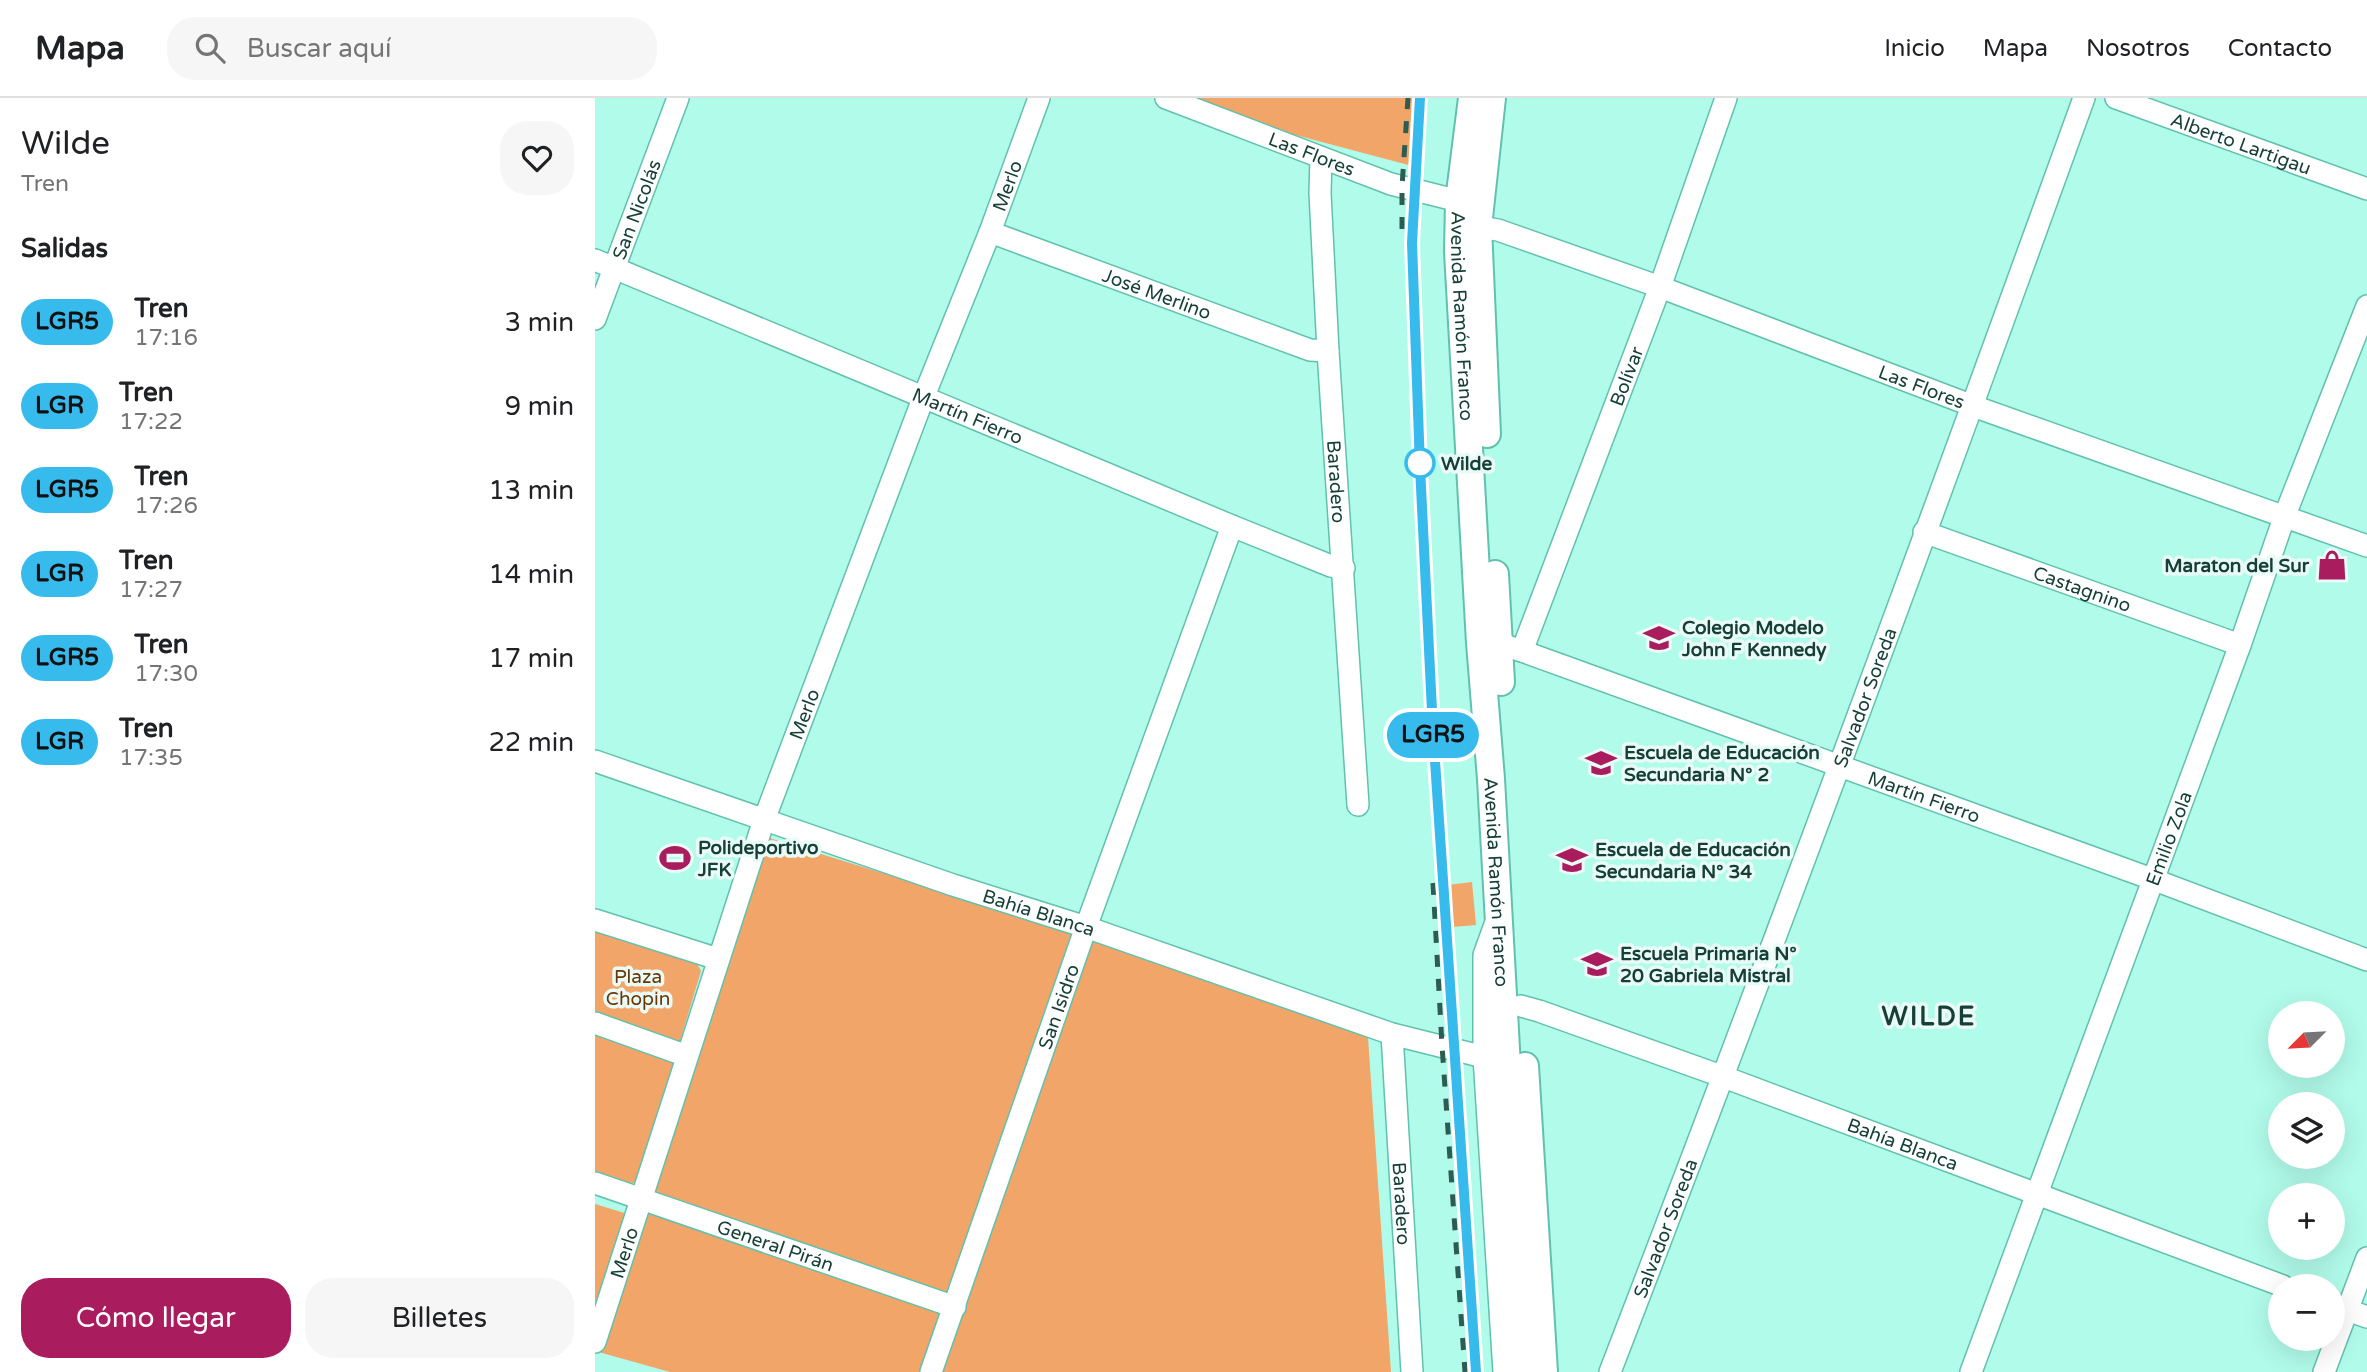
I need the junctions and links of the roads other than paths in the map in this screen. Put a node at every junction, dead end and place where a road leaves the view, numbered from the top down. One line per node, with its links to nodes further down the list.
1 (678, 98): 14 (street, San Nicolás)
2 (1039, 98): 13 (street, Merlo)
3 (1167, 98): 9 (street, Las Flores)
4 (1472, 98): 11 (main road, Avenida Ramón Franco)
5 (1492, 98): 12 (main road, Avenida Ramón Franco)
6 (1726, 98): 15 (street, Bolívar)
7 (2084, 98): 20 (street, Salvador Soreda)
8 (2116, 98): 10 (street, Alberto Lartigau)
9 (1321, 158): 11 (street, Las Flores); 18 (street, Baradero)
10 (2367, 189)
11 (1459, 201): 27 (main road, Avenida Ramón Franco)
12 (1478, 227): 15 (street, Las Flores); 27 (main road, Avenida Ramón Franco)
13 (990, 232): 18 (street, José Merlino); 19 (street, Merlo)
14 (605, 264): 17 (street, San Nicolás); 19 (street, Martín Fierro)
15 (1660, 287): 20 (street, Las Flores); 27 (street, Bolívar)
16 (2367, 306): 21 (street, Emilio Zola)
17 (595, 319)
18 (1328, 351): 25 (street, Baradero)
19 (924, 396): 22 (street, Martín Fierro); 31 (street, Merlo)
20 (1973, 406): 21 (street, Las Flores); 23 (street, Salvador Soreda)
21 (2284, 515): 24 (street, Las Flores); 26 (street, Emilio Zola)
22 (1232, 526): 25 (street, Martín Fierro); 35 (street, San Isidro)
23 (1924, 532): 26 (street, Castagnino); 29 (street, Salvador Soreda)
24 (2367, 546)
25 (1344, 568): 30 (street, Baradero)
26 (2240, 645): 32 (street, Emilio Zola)
27 (1500, 646): 29 (street, Martín Fierro); 33 (main road, Avenida Ramón Franco); 38 (main road, Avenida Ramón Franco)
28 (595, 761): 31 (street, Bahía Blanca)
29 (1839, 765): 32 (street, Martín Fierro); 43 (street, Salvador Soreda)
30 (1358, 805)
31 (764, 820): 35 (street, Bahía Blanca); 36 (street, Merlo)
32 (2152, 879): 37 (street, Martín Fierro); 45 (street, Emilio Zola)
33 (1499, 915): 42 (street); 52 (main road, Avenida Ramón Franco)
34 (595, 920): 36 (street)
35 (1086, 928): 40 (street, Bahía Blanca); 49 (street, San Isidro)
36 (718, 959): 41 (street, Merlo)
37 (2367, 960)
38 (1521, 1006): 43 (street, Bahía Blanca); 52 (main road, Avenida Ramón Franco)
39 (595, 1023): 41 (street)
40 (1392, 1034): 42 (street, Bahía Blanca); 54 (street, Baradero)
41 (687, 1056): 46 (street, Merlo)
42 (1484, 1056): 52 (street)
43 (1724, 1077): 45 (street, Bahía Blanca); 55 (street, Salvador Soreda)
44 (595, 1183): 46 (street, General Pirán)
45 (2035, 1195): 48 (street, Bahía Blanca); 56 (street, Emilio Zola)
46 (641, 1198): 49 (street, General Pirán); 51 (street, Merlo)
47 (2367, 1258): 50 (street)
48 (2268, 1280)
49 (955, 1307): 53 (street, San Isidro)
50 (2349, 1311): 57 (street)
51 (595, 1342)
52 (1532, 1370)
53 (932, 1372)
54 (1412, 1372)
55 (1610, 1372)
56 (1971, 1372)
57 (2324, 1372)

